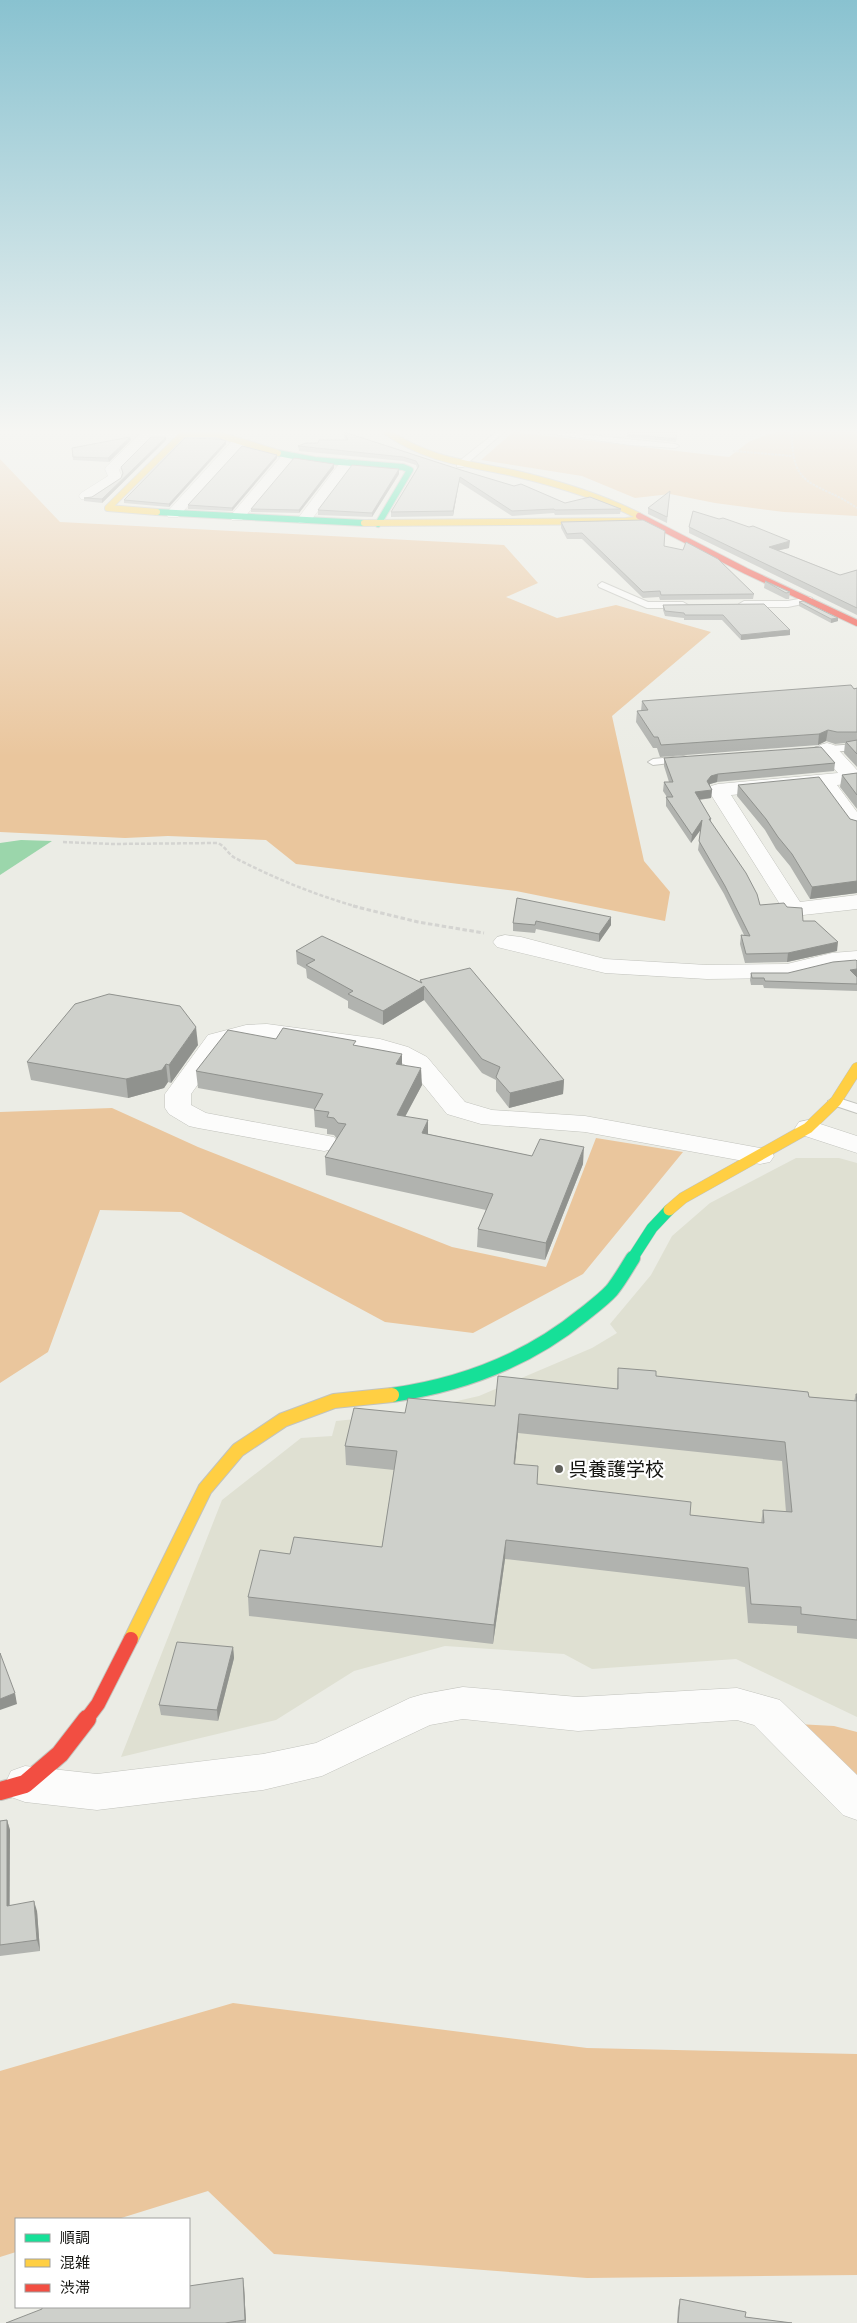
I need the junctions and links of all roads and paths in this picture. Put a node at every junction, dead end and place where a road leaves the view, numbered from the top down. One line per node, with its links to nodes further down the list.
1 (687, 540): 3 (street)
2 (602, 585): 5 (lane)
3 (809, 600): 4 (lane); 6 (street)
4 (732, 604)
5 (694, 605)
6 (857, 623)
7 (857, 746): 8 (lane)
8 (817, 750): 11 (street)
9 (692, 759): 10 (lane)
10 (653, 762)
11 (855, 777): 12 (street)
12 (823, 780): 13 (street); 15 (street)
13 (857, 826)
14 (63, 842): 16 (path)
15 (857, 902)
16 (498, 938): 17 (street)
17 (857, 958)
18 (857, 1068): 19 (street)
19 (835, 1101): 20 (lane); 21 (street)
20 (857, 1109)
21 (808, 1128): 23 (street); 24 (street)
22 (324, 1143): 24 (street)
23 (857, 1145)
24 (760, 1156): 25 (street)
25 (12, 1787): 26 (street)
26 (857, 1802)

